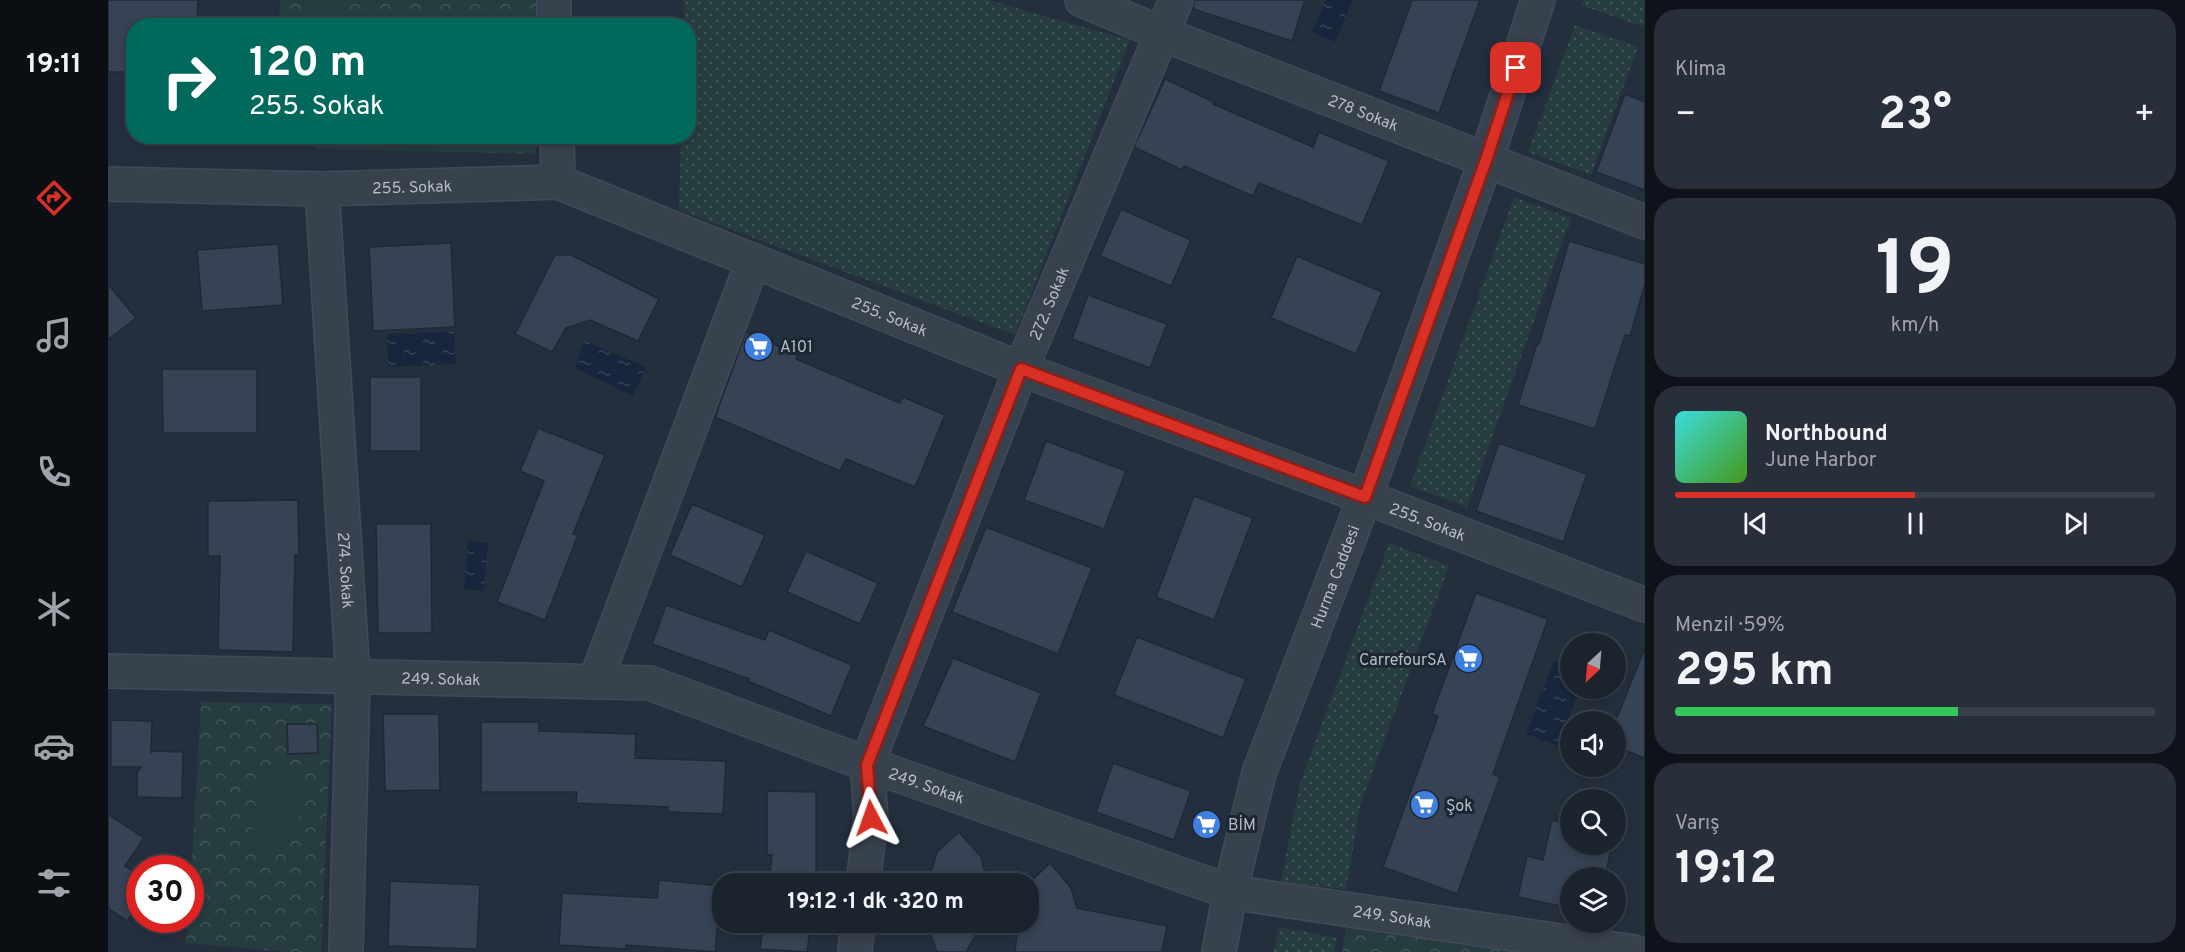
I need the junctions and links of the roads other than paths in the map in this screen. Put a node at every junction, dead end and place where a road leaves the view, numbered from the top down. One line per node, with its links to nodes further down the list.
1 (554, 0): 5 (street)
2 (1082, 0): 6 (street, 278 Sokak)
3 (1176, 0): 6 (street, 272. Sokak)
4 (1538, 0): 8 (street, Hurma Caddesi)
5 (554, 18)
6 (1163, 34): 8 (street, 278 Sokak); 14 (street, 272. Sokak)
7 (557, 144): 9 (street)
8 (1486, 160): 12 (street, 278 Sokak); 15 (street, Hurma Caddesi)
9 (558, 182): 11 (street, 255. Sokak); 13 (street, 255. Sokak)
10 (108, 184): 11 (street, 255. Sokak)
11 (322, 189): 18 (street, 274. Sokak)
12 (1645, 222)
13 (753, 261): 14 (street, 255. Sokak); 19 (street)
14 (1021, 369): 15 (street, 255. Sokak); 20 (street, 272. Sokak)
15 (1365, 497): 16 (street, 255. Sokak); 22 (street, Hurma Caddesi)
16 (1645, 605)
17 (108, 671): 18 (street, 249. Sokak)
18 (353, 677): 19 (street, 249. Sokak); 25 (street, 274. Sokak)
19 (595, 682): 20 (street, 249. Sokak)
20 (867, 765): 21 (street, 272. Sokak); 22 (street, 249. Sokak)
21 (864, 873)
22 (1230, 892): 24 (street, 249. Sokak); 27 (street, Hurma Caddesi)
23 (857, 933): 26 (street)
24 (1570, 948): 28 (street, 249. Sokak)
25 (346, 952)
26 (855, 952)
27 (1219, 952)
28 (1634, 952)

